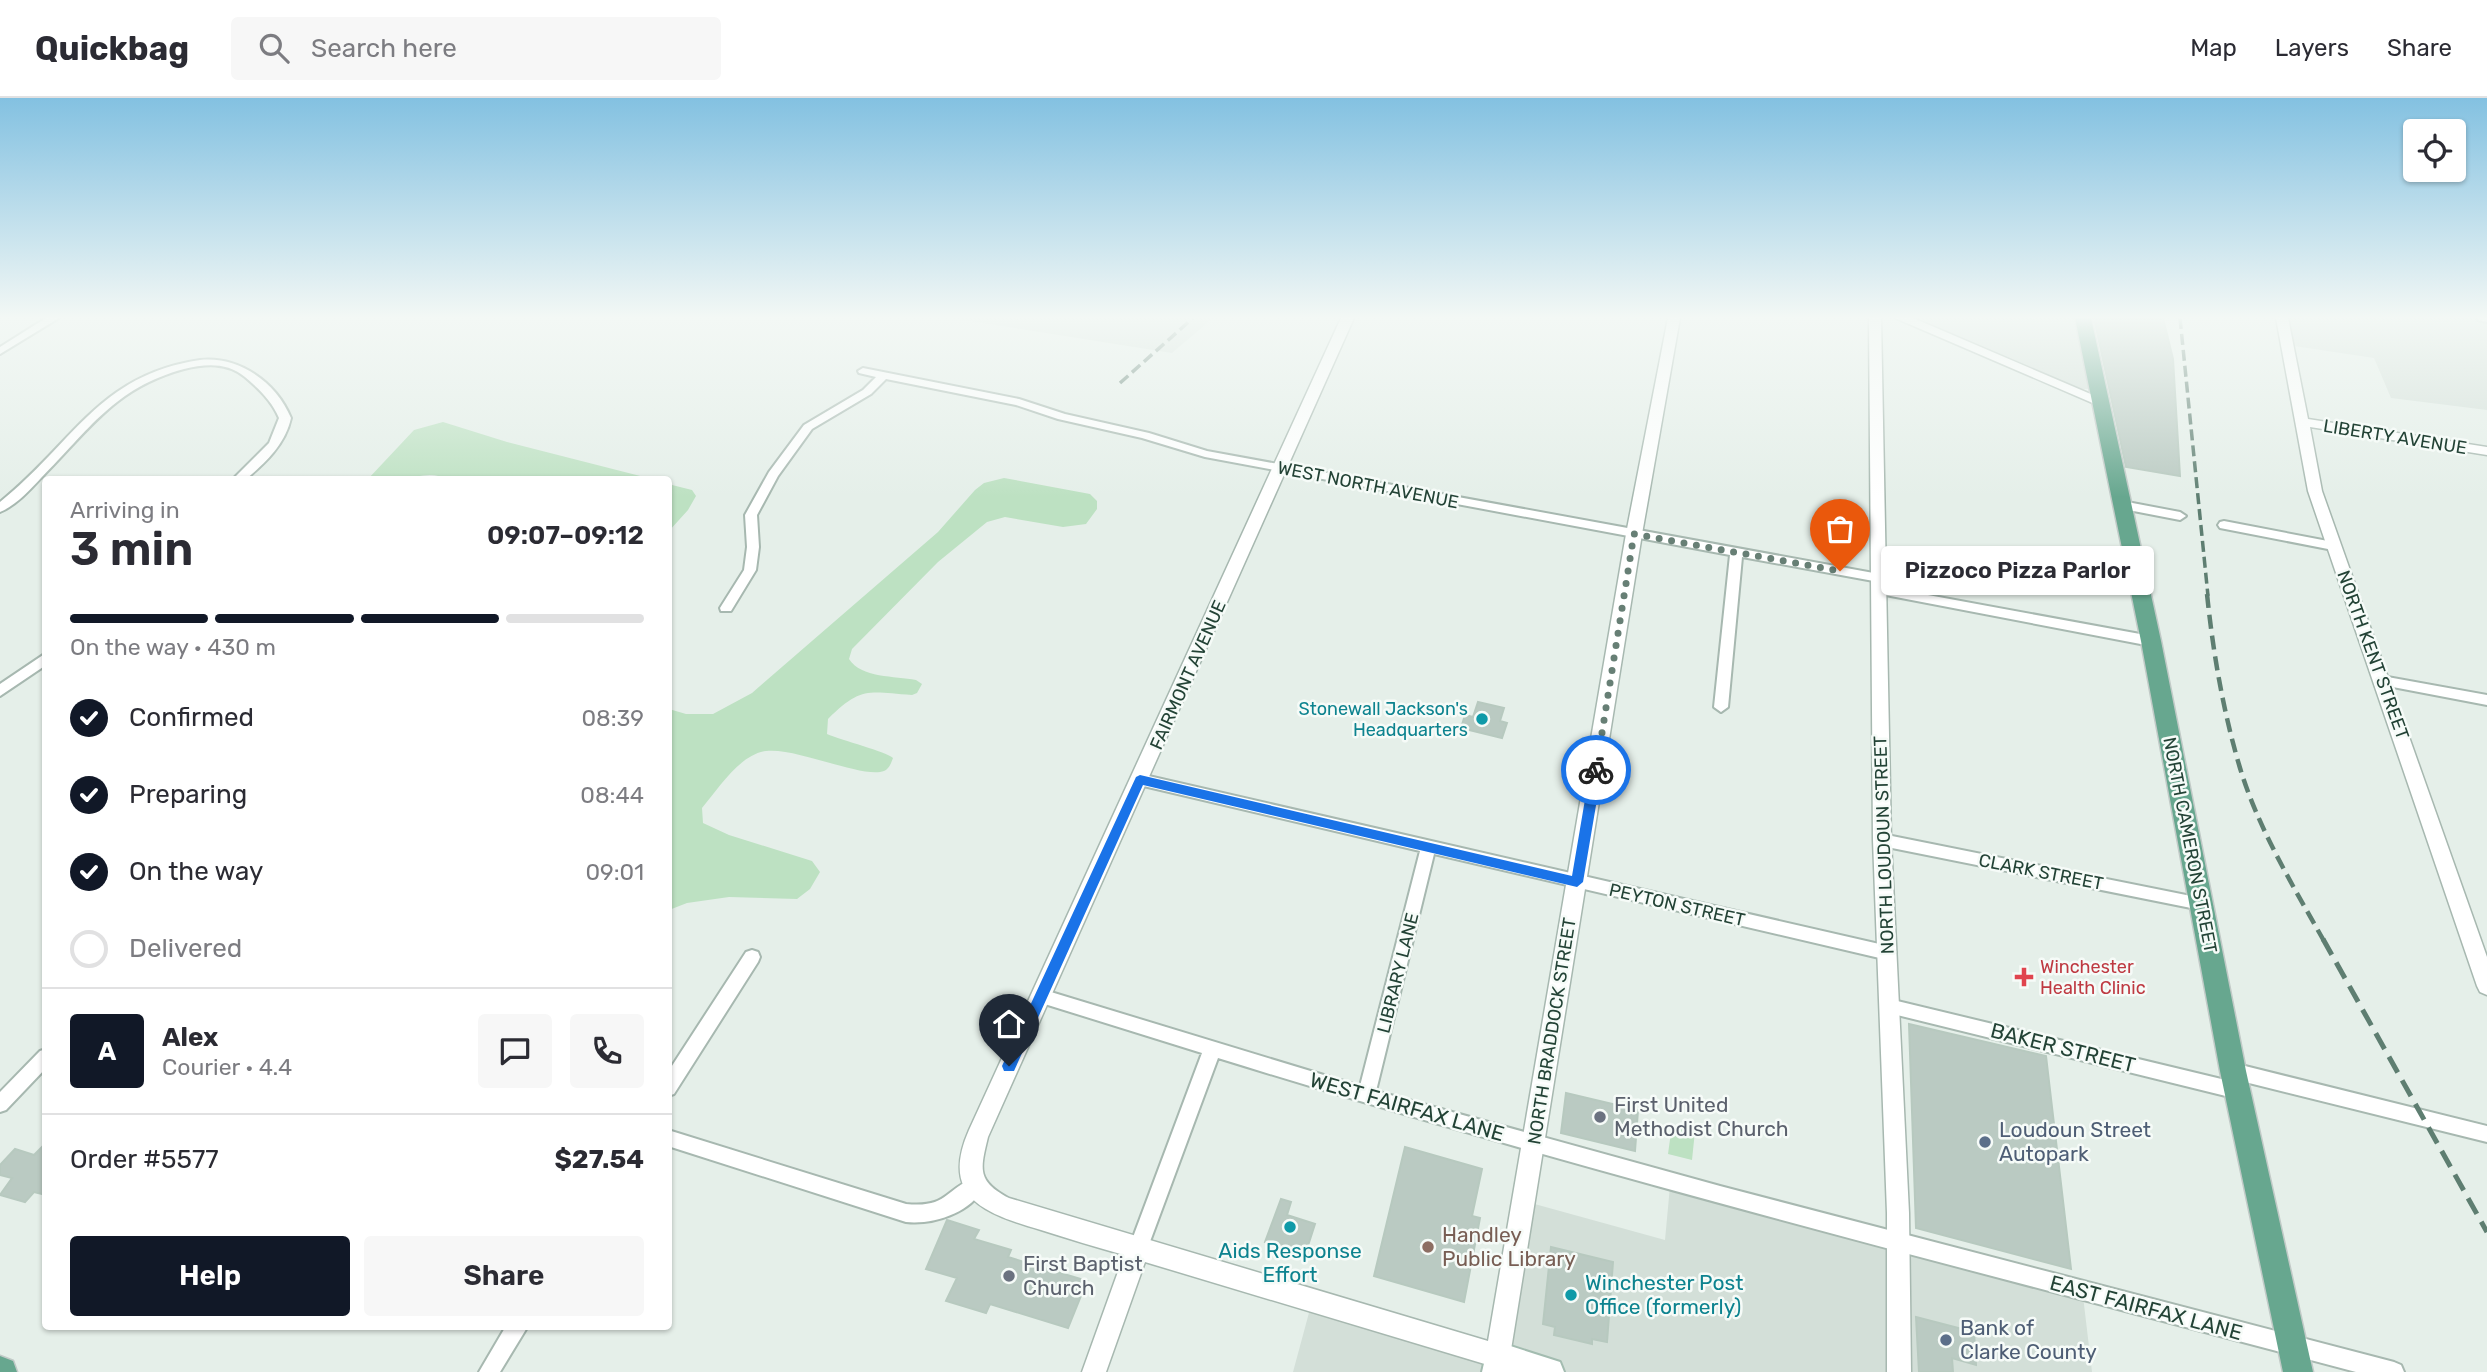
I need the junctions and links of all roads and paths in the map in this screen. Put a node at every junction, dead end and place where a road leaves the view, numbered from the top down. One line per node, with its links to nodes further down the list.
1 (147, 377): 17 (street)
2 (252, 377): 15 (street)
3 (882, 377): 24 (street)
4 (896, 377): 14 (street, WEST NORTH AVENUE)
5 (1320, 377): 14 (street, FAIRMONT AVENUE)
6 (1663, 377): 20 (street, NORTH BRADDOCK STREET)
7 (1876, 377): 23 (street, NORTH LOUDOUN STREET)
8 (2043, 377): 11 (street)
9 (2095, 377): 11 (main road, NORTH CAMERON STREET)
10 (2293, 377): 12 (street, NORTH KENT STREET)
11 (2100, 401): 16 (main road, NORTH CAMERON STREET)
12 (2302, 422): 13 (street, LIBERTY AVENUE); 21 (street, NORTH KENT STREET)
13 (2485, 454)
14 (1278, 469): 20 (street, WEST NORTH AVENUE); 31 (street, FAIRMONT AVENUE)
15 (241, 476)
16 (2122, 505): 18 (street); 25 (main road, NORTH CAMERON STREET)
17 (0, 508)
18 (2180, 516)
19 (2224, 525): 21 (street)
20 (1634, 534): 22 (street, WEST NORTH AVENUE); 34 (street, NORTH BRADDOCK STREET)
21 (2333, 546): 27 (street, NORTH KENT STREET)
22 (1736, 552): 23 (street, WEST NORTH AVENUE); 30 (street)
23 (1879, 584): 25 (street, WEST NORTH AVENUE); 32 (street, NORTH LOUDOUN STREET)
24 (726, 608)
25 (2151, 641): 35 (main road, NORTH CAMERON STREET)
26 (42, 661): 28 (street)
27 (2382, 681): 29 (street); 38 (street, NORTH KENT STREET)
28 (0, 691)
29 (2487, 700)
30 (1721, 707)
31 (1140, 780): 33 (street, PEYTON STREET); 39 (street, FAIRMONT AVENUE)
32 (1882, 840): 35 (street, CLARK STREET); 36 (street, NORTH LOUDOUN STREET)
33 (1428, 848): 34 (street, PEYTON STREET); 45 (street, LIBRARY LANE)
34 (1577, 882): 36 (street, PEYTON STREET); 49 (street, NORTH BRADDOCK STREET)
35 (2200, 904): 43 (main road, NORTH CAMERON STREET)
36 (1888, 953): 40 (street, NORTH LOUDOUN STREET)
37 (751, 957): 44 (street)
38 (2487, 986)
39 (1041, 996): 41 (street, WEST FAIRFAX LANE); 50 (street, FAIRMONT AVENUE)
40 (1889, 1006): 43 (street, BAKER STREET); 51 (street, NORTH LOUDOUN STREET)
41 (1212, 1050): 45 (street, WEST FAIRFAX LANE); 52 (street)
42 (42, 1060): 46 (street)
43 (2235, 1081): 47 (street, BAKER STREET); 54 (main road, NORTH CAMERON STREET)
44 (672, 1082)
45 (1366, 1096): 49 (street, WEST FAIRFAX LANE)
46 (0, 1104)
47 (2487, 1135)
48 (672, 1139): 50 (street)
49 (1534, 1143): 51 (street, WEST FAIRFAX LANE); 55 (street, NORTH BRADDOCK STREET)
50 (974, 1187): 52 (street)
51 (1898, 1241): 54 (street, EAST FAIRFAX LANE); 59 (street, NORTH LOUDOUN STREET)
52 (1138, 1248): 55 (street); 57 (street)
53 (515, 1330): 56 (street)
54 (2293, 1347): 60 (main road, NORTH CAMERON STREET); 61 (street, EAST FAIRFAX LANE)
55 (1497, 1364): 58 (main road)
56 (489, 1372)
57 (1094, 1372)
58 (1550, 1372)
59 (1899, 1372)
60 (2298, 1372)
61 (2394, 1372)

